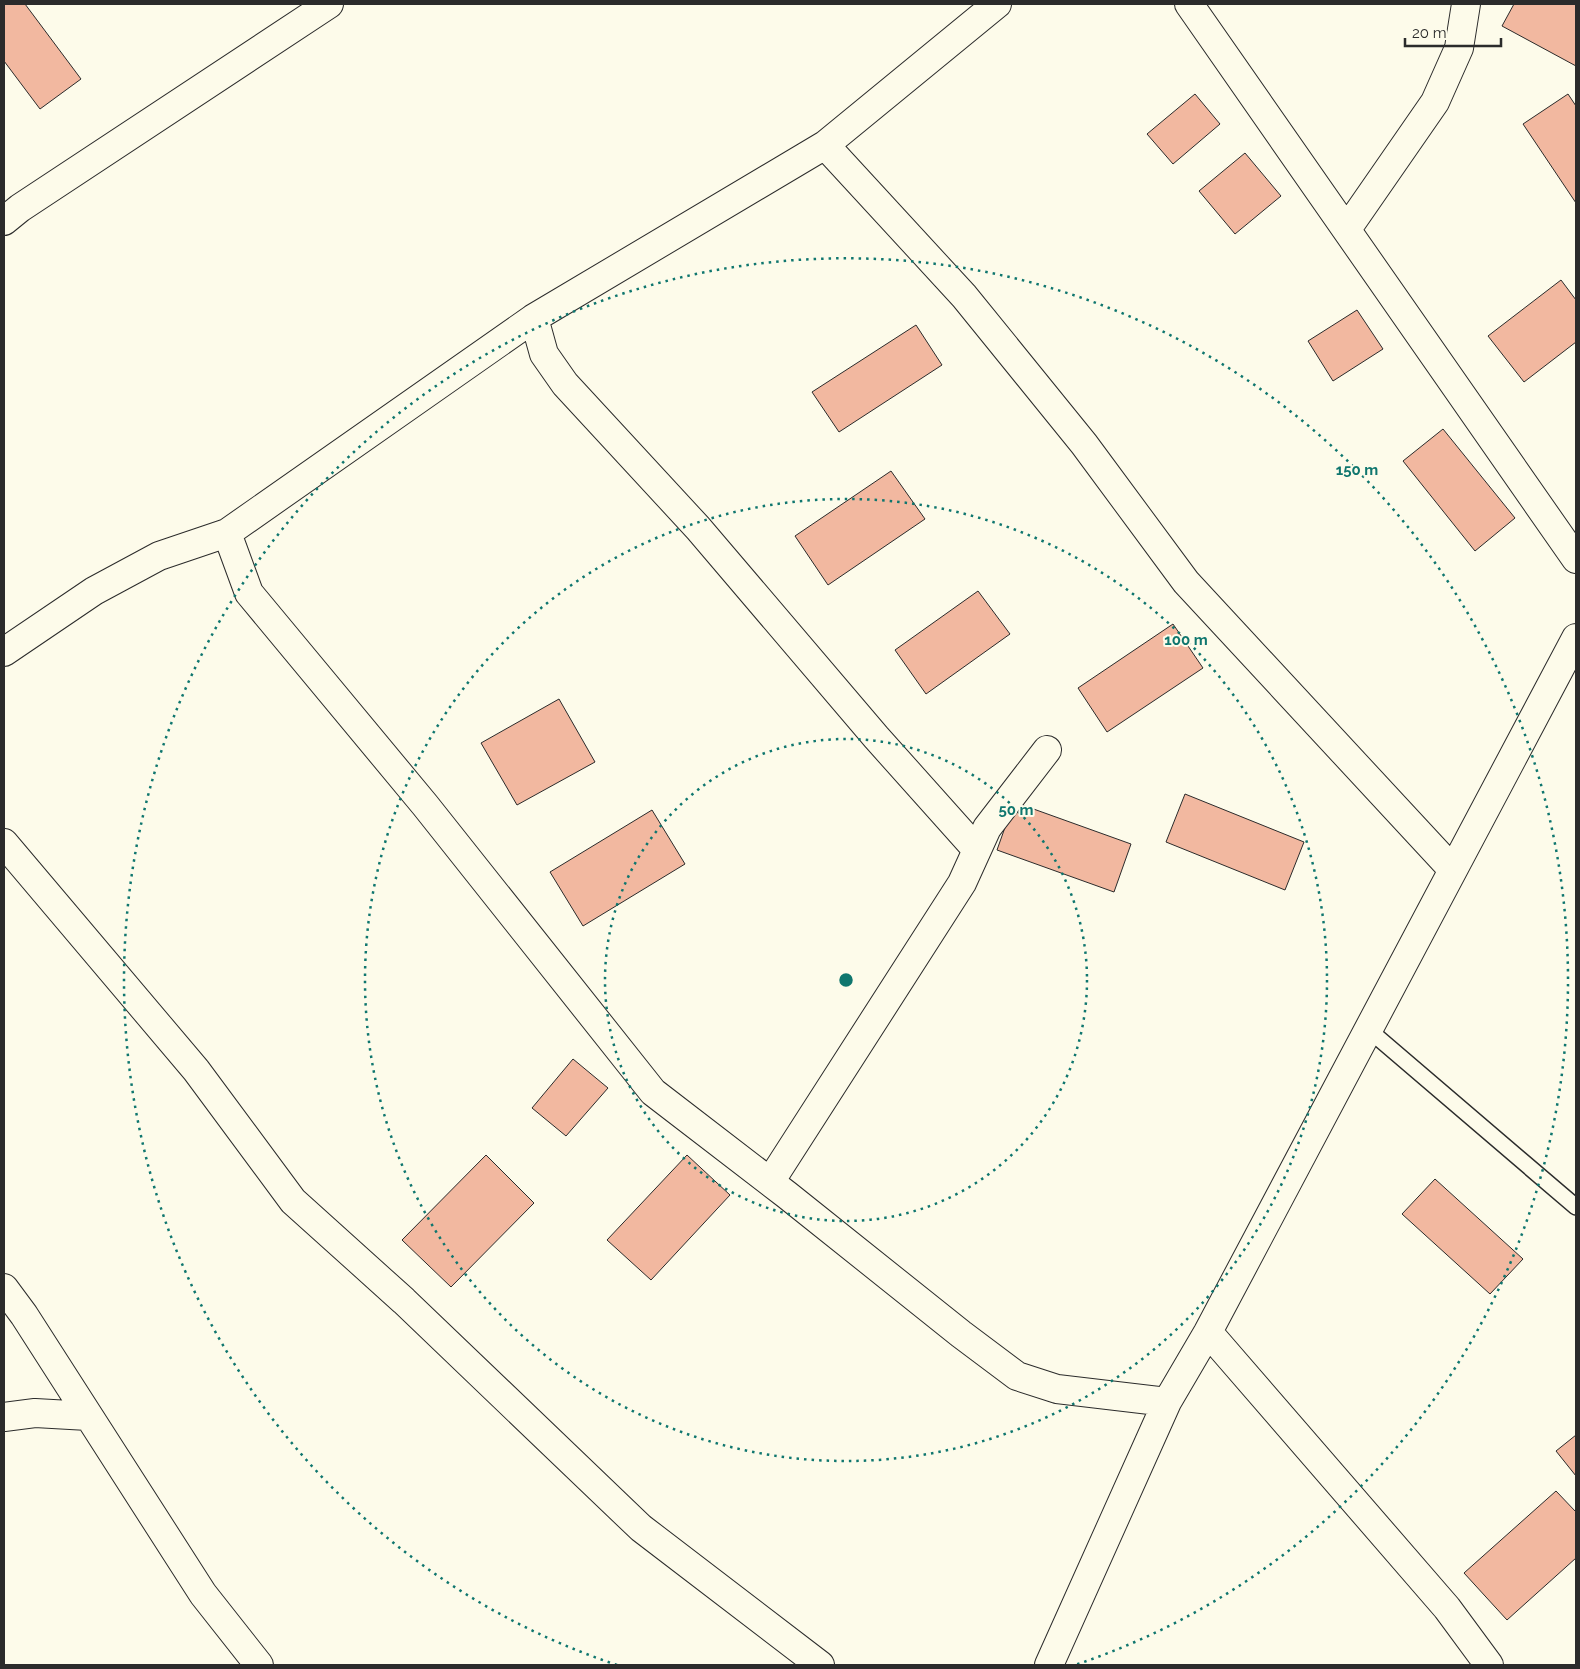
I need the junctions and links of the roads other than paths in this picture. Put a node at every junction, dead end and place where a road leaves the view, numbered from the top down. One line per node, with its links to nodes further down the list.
1 (329, 4): 6 (street)
2 (997, 4): 5 (street)
3 (1189, 4): 7 (street)
4 (1466, 4): 7 (street)
5 (825, 145): 8 (street); 16 (street)
6 (4, 221)
7 (1347, 228): 10 (street)
8 (534, 318): 9 (street); 15 (street)
9 (227, 532): 12 (street); 18 (street)
10 (1576, 560)
11 (1576, 638): 16 (street)
12 (4, 652)
13 (1047, 750): 15 (street)
14 (4, 843): 26 (street)
15 (977, 850): 18 (street)
16 (1453, 870): 17 (street)
17 (1369, 1030): 19 (lane); 21 (street)
18 (770, 1182): 22 (street)
19 (1576, 1207)
20 (4, 1288): 23 (street)
21 (1208, 1332): 22 (street); 28 (street)
22 (1167, 1402): 27 (street)
23 (88, 1416): 24 (street); 25 (street)
24 (4, 1417)
25 (259, 1665)
26 (820, 1665)
27 (1049, 1665)
28 (1489, 1665)

